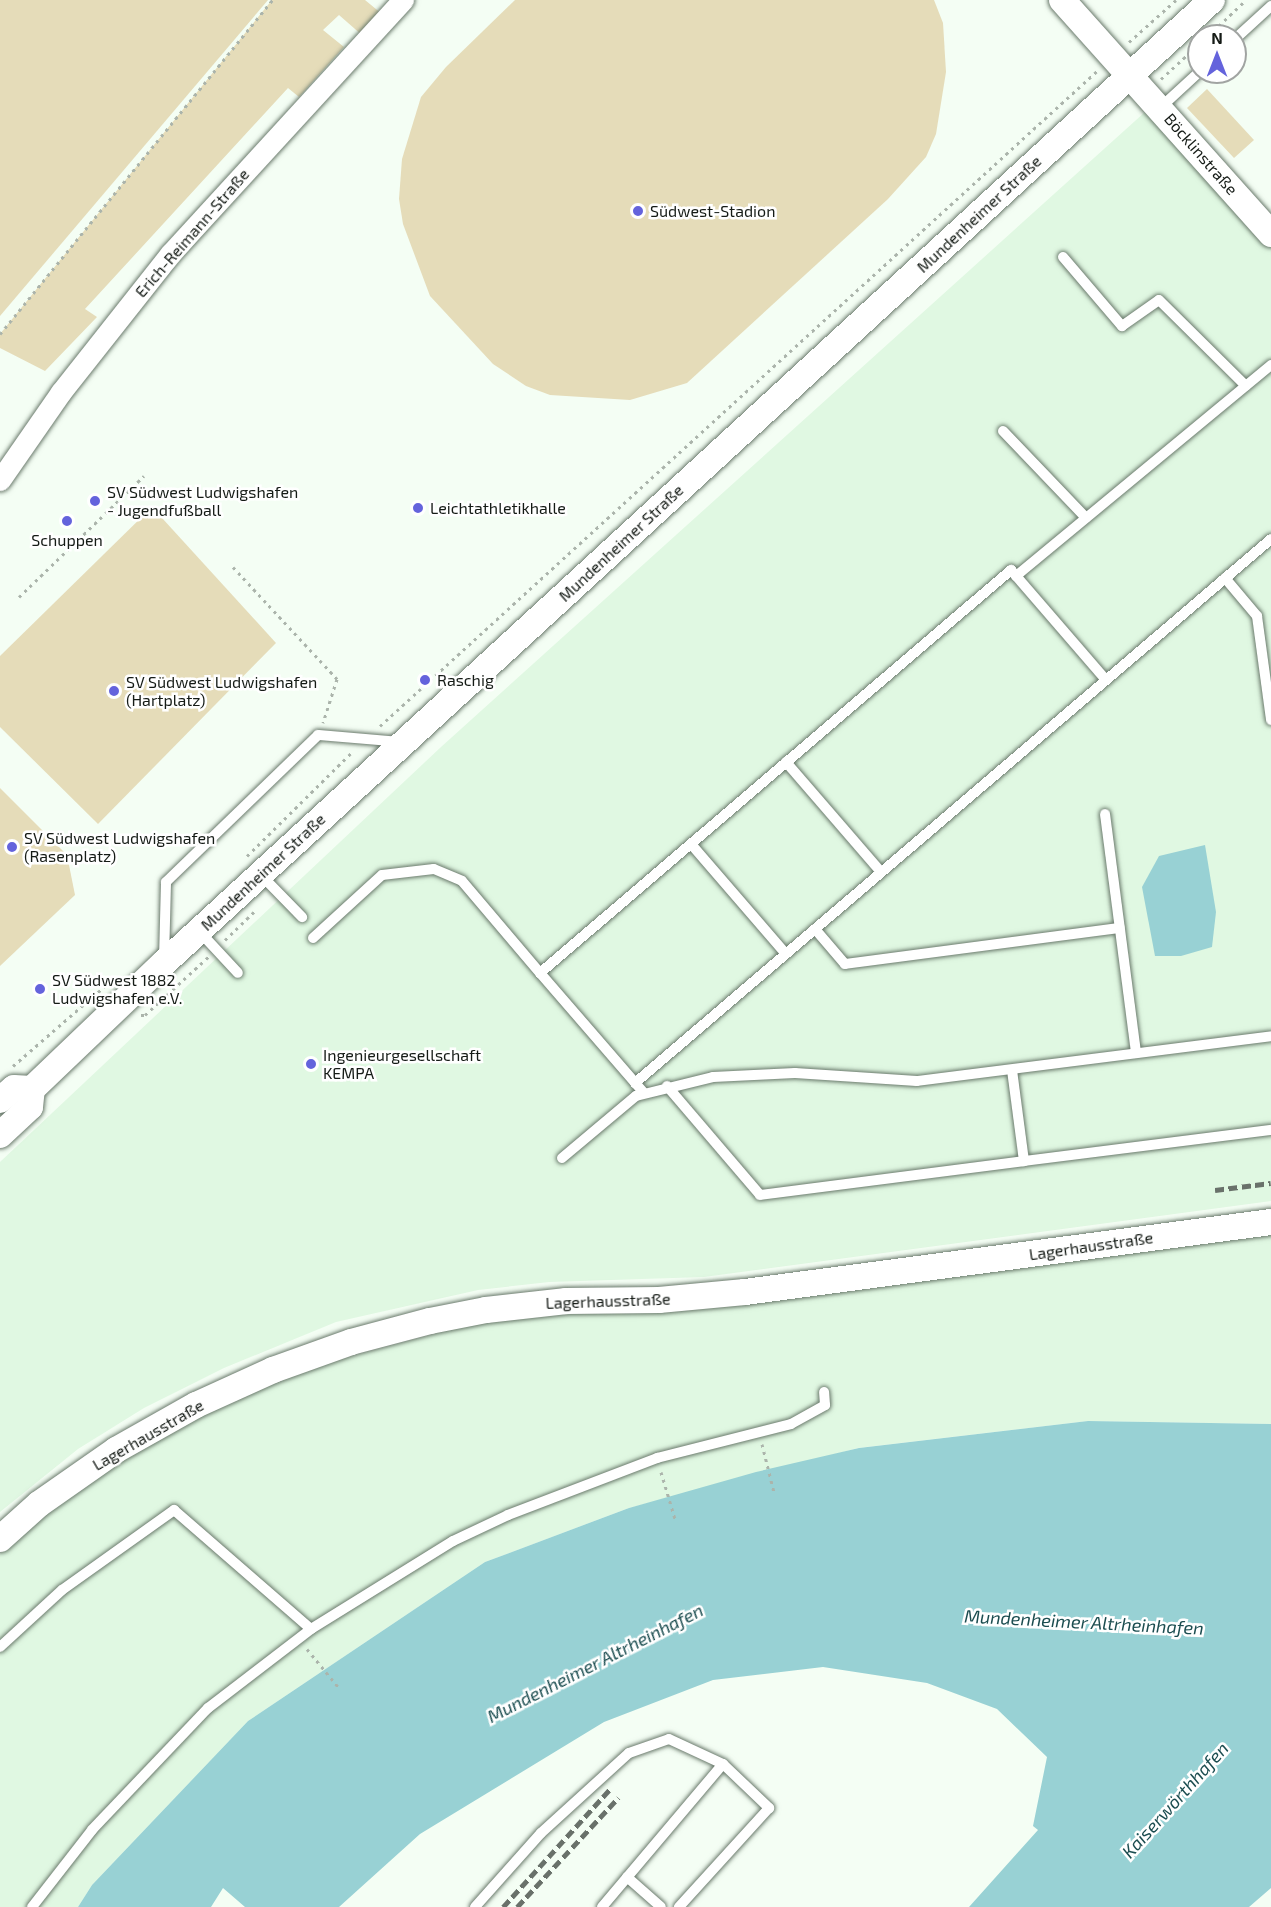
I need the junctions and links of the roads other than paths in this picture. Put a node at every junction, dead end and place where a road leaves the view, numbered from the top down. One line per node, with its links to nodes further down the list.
1 (403, 0): 14 (street, Erich-Reimann-Straße)
2 (1062, 0): 6 (street, Böcklinstraße)
3 (1212, 0): 6 (street, Mundenheimer Straße)
4 (1271, 6): 5 (lane)
5 (1247, 28)
6 (1122, 66): 8 (street, Böcklinstraße); 21 (street, Mundenheimer Straße)
7 (1187, 83): 8 (lane)
8 (1160, 108): 9 (street, Böcklinstraße)
9 (1271, 234)
10 (1063, 256): 12 (lane)
11 (1271, 365): 12 (lane)
12 (1246, 386): 15 (lane)
13 (1004, 431): 15 (lane)
14 (0, 480)
15 (1086, 518): 17 (lane)
16 (1271, 539): 18 (lane)
17 (1016, 576): 19 (lane); 22 (lane)
18 (1225, 578): 19 (lane); 20 (lane)
19 (1106, 680): 26 (lane)
20 (1271, 720)
21 (404, 742): 25 (street, Mundenheimer Straße); 33 (lane)
22 (786, 762): 24 (lane); 26 (lane)
23 (1105, 814): 28 (lane)
24 (691, 844): 32 (lane); 34 (lane)
25 (251, 867): 27 (lane); 30 (street, Mundenheimer Straße)
26 (881, 872): 29 (lane)
27 (302, 917)
28 (1120, 928): 29 (lane); 37 (lane)
29 (815, 929): 32 (lane)
30 (199, 931): 33 (street, Mundenheimer Straße); 35 (lane)
31 (313, 938): 34 (lane)
32 (786, 954): 39 (lane)
33 (164, 963): 41 (street, Mundenheimer Straße)
34 (540, 972): 39 (lane)
35 (238, 973)
36 (1271, 1036): 37 (lane)
37 (1136, 1053): 38 (lane)
38 (1012, 1070): 40 (lane); 47 (lane)
39 (635, 1083): 42 (lane)
40 (667, 1086): 42 (lane); 47 (lane)
41 (32, 1089): 43 (street, Mundenheimer Straße); 45 (street, Mundenheimer Straße)
42 (644, 1093): 46 (lane)
43 (0, 1100)
44 (1271, 1130): 47 (lane)
45 (0, 1135)
46 (562, 1158)
47 (1024, 1161)
48 (1271, 1222): 50 (street, Lagerhausstraße)
49 (824, 1392): 51 (lane)
50 (0, 1539)
51 (311, 1629): 52 (lane); 55 (lane)
52 (0, 1647)
53 (723, 1764): 54 (lane); 56 (lane); 59 (lane)
54 (627, 1877): 57 (lane); 58 (lane)
55 (32, 1907)
56 (475, 1907)
57 (602, 1907)
58 (661, 1907)
59 (679, 1907)

